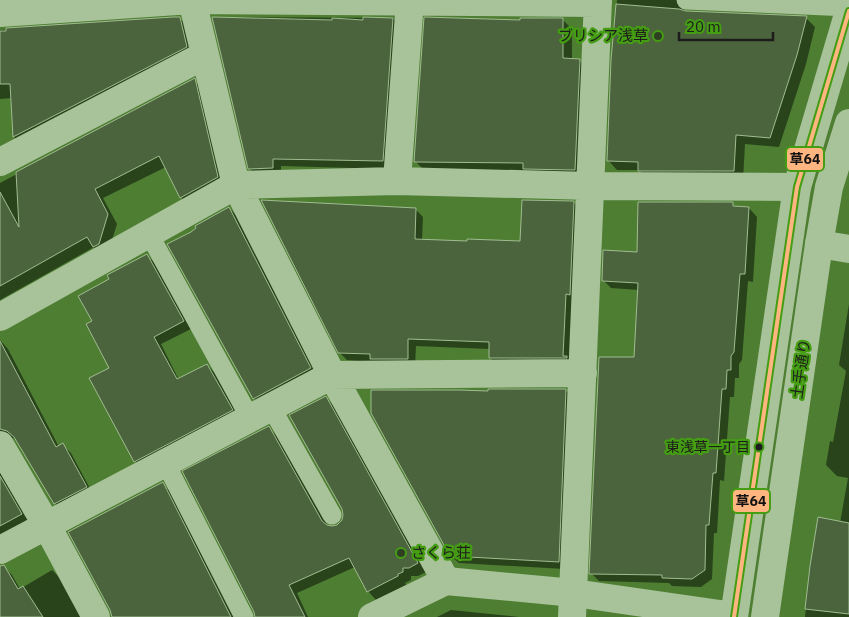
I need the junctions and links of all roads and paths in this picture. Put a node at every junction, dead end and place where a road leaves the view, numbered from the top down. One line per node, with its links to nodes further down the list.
1 (192, 0): 3 (street); 5 (street); 9 (street)
2 (686, 0): 6 (lane)
3 (410, 1): 4 (street); 12 (street)
4 (600, 1): 14 (street)
5 (102, 3): 8 (street)
6 (849, 7)
7 (849, 11): 15 (street, 土手通り)
8 (0, 13)
9 (204, 54): 11 (street); 13 (street)
10 (849, 123): 17 (street, 土手通り)
11 (0, 162)
12 (397, 181): 13 (street); 14 (street)
13 (236, 185): 16 (street); 21 (street)
14 (591, 186): 15 (street); 20 (street)
15 (797, 187): 33 (street, 土手通り)
16 (148, 234): 19 (street); 22 (lane)
17 (819, 244): 18 (street); 35 (street, 土手通り)
18 (849, 249)
19 (0, 317)
20 (583, 373): 21 (street); 29 (street)
21 (332, 375): 22 (street); 28 (street)
22 (261, 412): 24 (street); 25 (lane)
23 (0, 445): 26 (street)
24 (165, 462): 26 (street); 31 (lane)
25 (332, 515)
26 (46, 524): 27 (street); 30 (street)
27 (0, 550)
28 (446, 582): 29 (street); 32 (street)
29 (573, 605): 33 (street)
30 (96, 617)
31 (244, 617)
32 (372, 617)
33 (734, 617): 34 (street)
34 (738, 617)
35 (765, 617)

